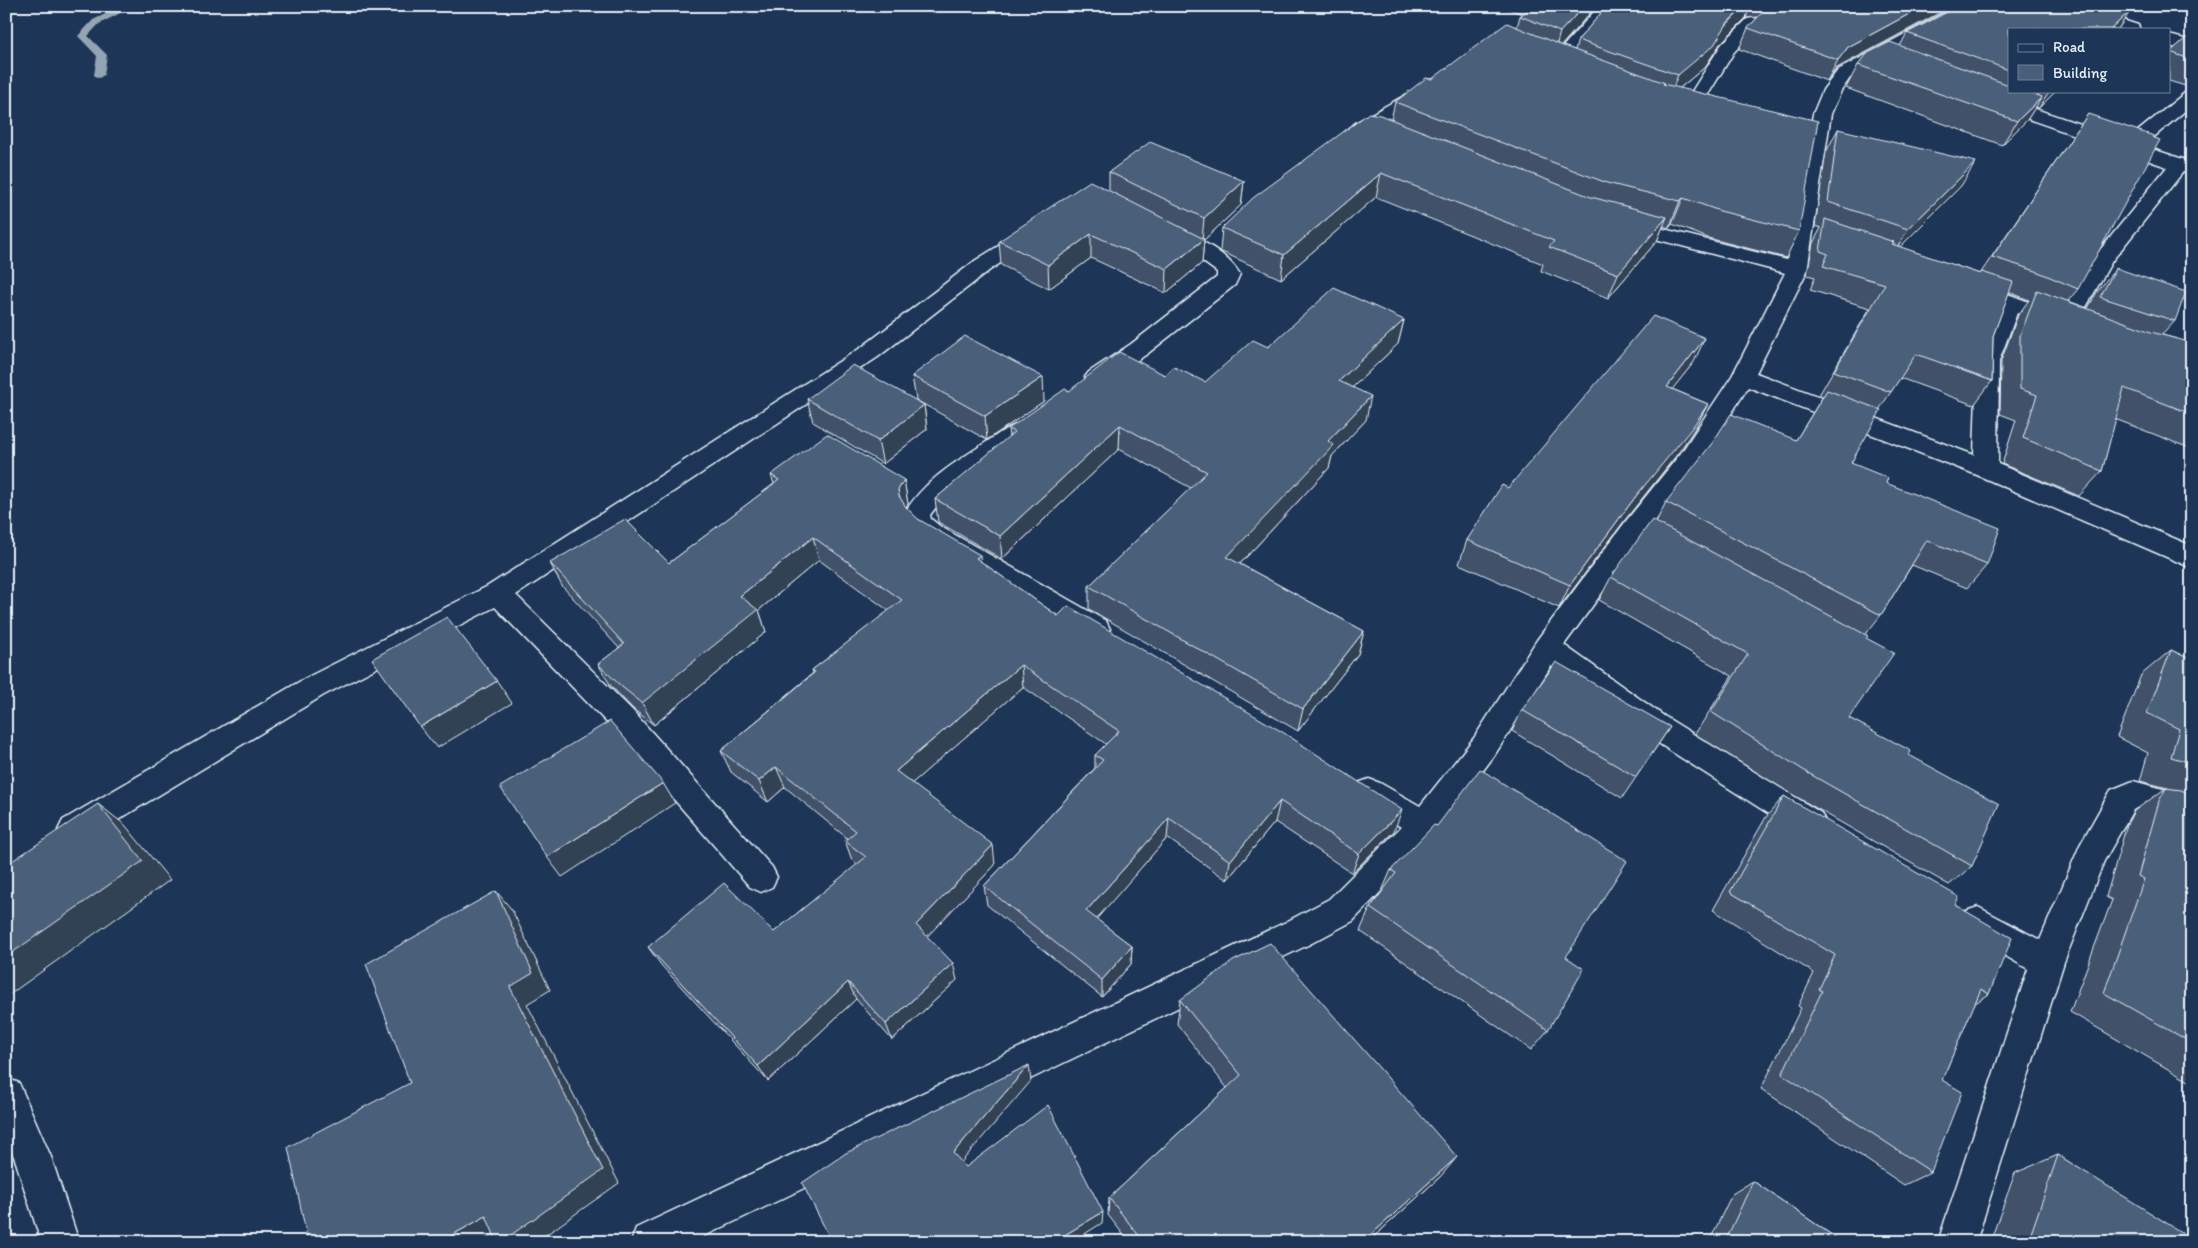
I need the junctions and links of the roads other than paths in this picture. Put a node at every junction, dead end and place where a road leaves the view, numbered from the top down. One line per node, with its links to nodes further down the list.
1 (1608, 6): 8 (street)
2 (1976, 6): 19 (street)
3 (2060, 6): 5 (street)
4 (1753, 23): 12 (street)
5 (2129, 28)
6 (2170, 40): 7 (street)
7 (2192, 47)
8 (1558, 64)
9 (1444, 82): 13 (street)
10 (1979, 95): 14 (street)
11 (2192, 96): 14 (street)
12 (1661, 102)
13 (1341, 143)
14 (2130, 148): 15 (street)
15 (2186, 166): 21 (street)
16 (1052, 219): 27 (street)
17 (1603, 220): 19 (street)
18 (1152, 226): 23 (street)
19 (1796, 269): 22 (street)
20 (1948, 280): 21 (street)
21 (2010, 302): 25 (street)
22 (1743, 377): 25 (street); 29 (street)
23 (1074, 393)
24 (1042, 416): 28 (street)
25 (1986, 468): 26 (street)
26 (2192, 558)
27 (498, 593): 34 (street); 35 (street)
28 (1119, 642)
29 (1547, 648): 32 (street); 33 (street)
30 (1348, 779): 32 (street)
31 (2192, 819): 37 (street)
32 (1424, 824): 40 (street)
33 (1837, 839)
34 (54, 844)
35 (761, 877)
36 (1955, 908): 37 (street)
37 (2047, 962): 41 (street)
38 (6, 1096): 39 (street)
39 (60, 1242)
40 (650, 1242)
41 (1957, 1242)

